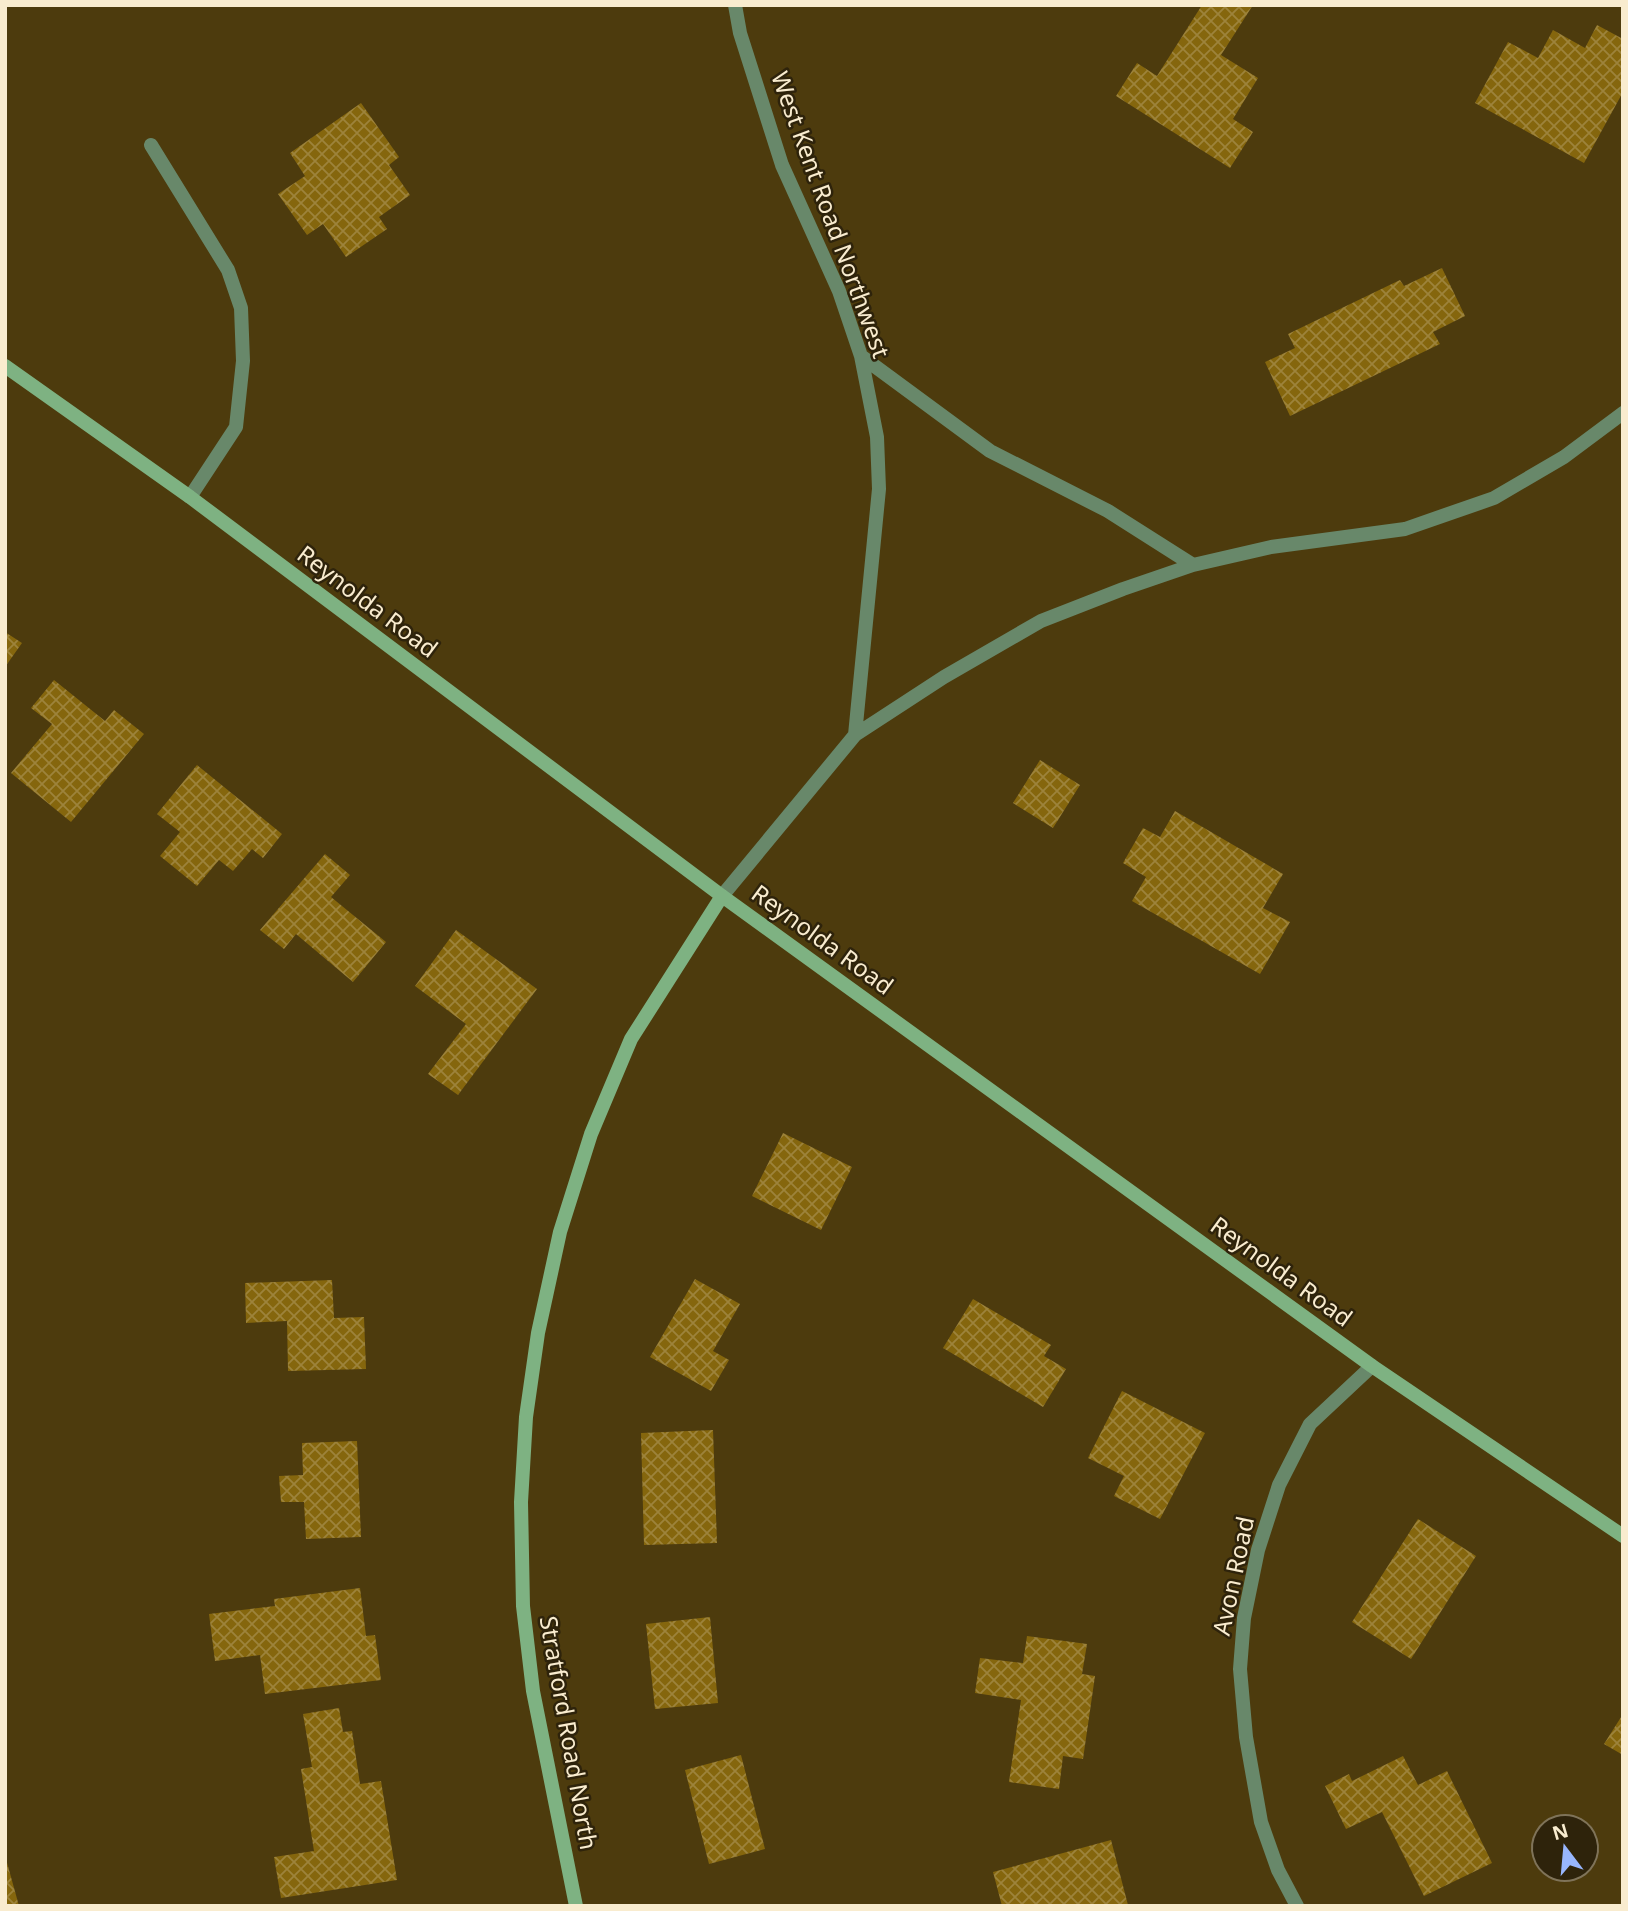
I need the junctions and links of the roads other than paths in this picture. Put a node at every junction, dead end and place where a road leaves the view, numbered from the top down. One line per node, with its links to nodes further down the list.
1 (734, 5): 3 (street, West Kent Road Northwest)
2 (151, 145): 6 (street)
3 (861, 356): 7 (street); 8 (street, West Kent Road Northwest)
4 (5, 366): 6 (main road, Reynolda Road)
5 (1623, 413): 7 (street)
6 (190, 498): 9 (main road, Reynolda Road)
7 (1193, 565): 8 (street)
8 (855, 735): 9 (street)
9 (722, 896): 10 (main road, Reynolda Road); 12 (main road, Stratford Road North)
10 (1372, 1366): 11 (main road, Reynolda Road); 13 (street, Avon Road)
11 (1623, 1536)
12 (576, 1906)
13 (1297, 1906)

